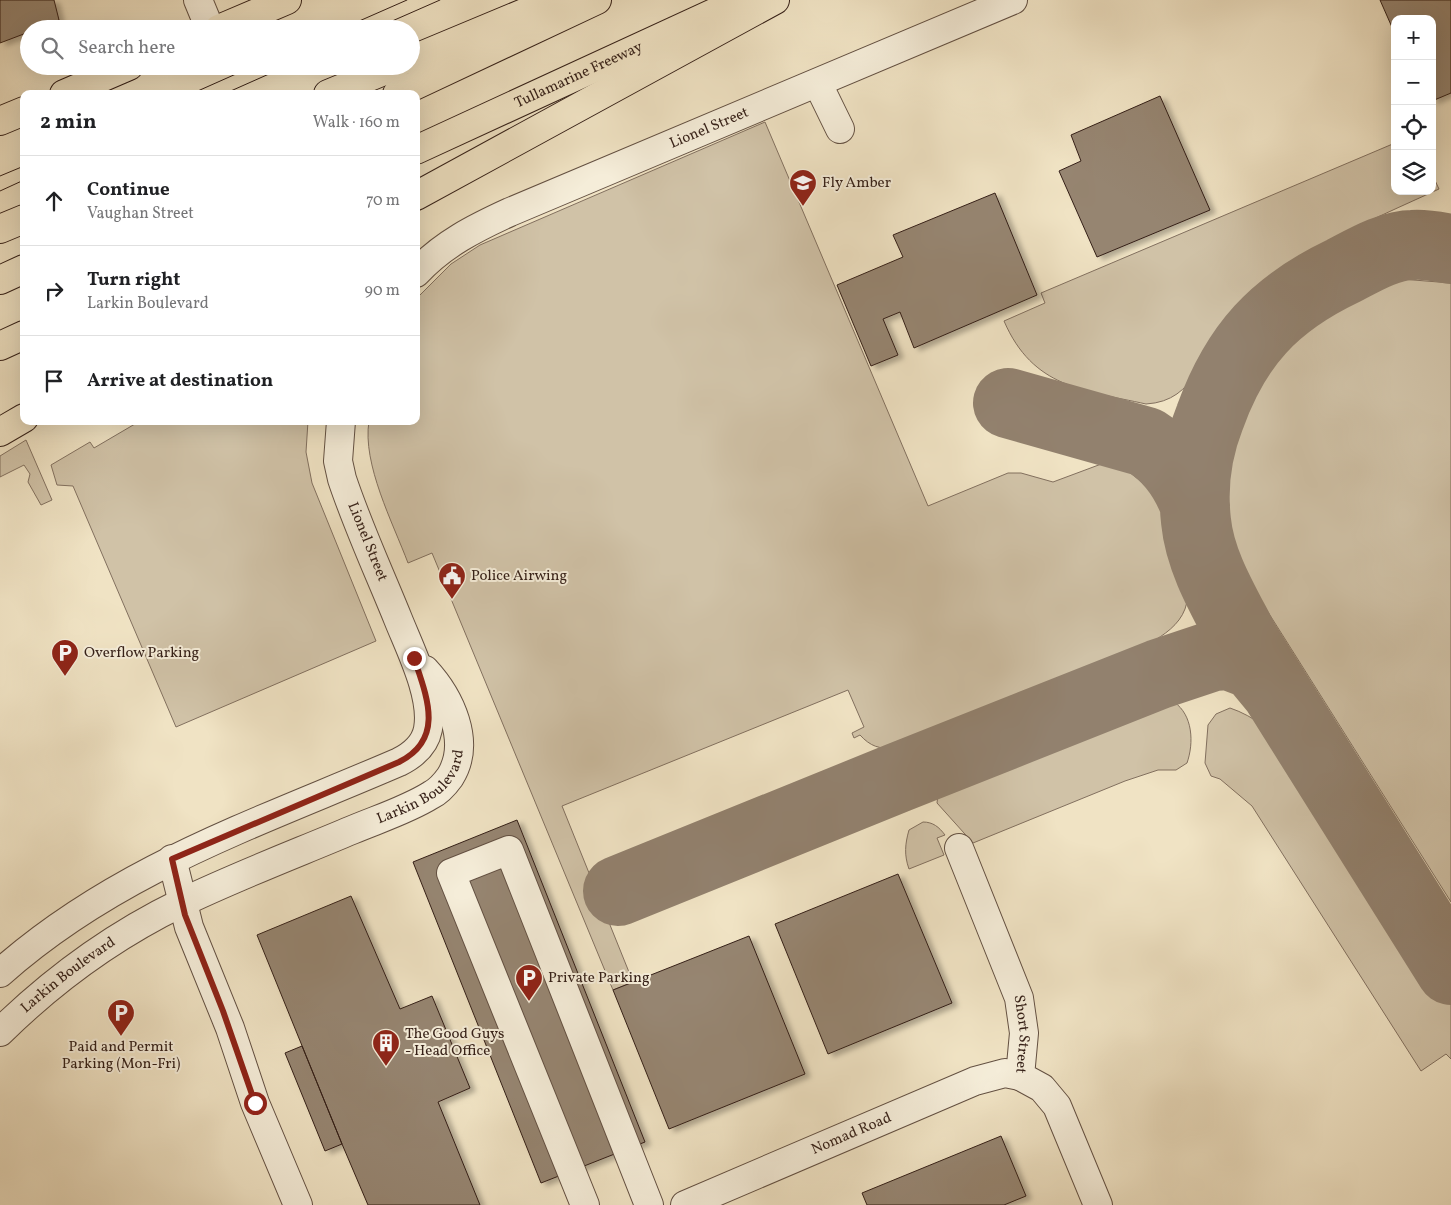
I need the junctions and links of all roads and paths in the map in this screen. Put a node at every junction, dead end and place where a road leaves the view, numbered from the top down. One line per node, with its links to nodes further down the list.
1 (198, 0): 8 (street)
2 (287, 0): 9 (main road)
3 (555, 0): 10 (main road)
4 (597, 0): 16 (main road)
5 (741, 0): 20 (main road, Tullamarine Freeway)
6 (775, 0): 21 (main road)
7 (1013, 0): 13 (street, Lionel Street)
8 (206, 20)
9 (240, 20)
10 (420, 56)
11 (108, 75): 14 (main road)
12 (374, 75): 15 (main road)
13 (818, 84): 19 (street); 24 (street, Lionel Street)
14 (73, 90)
15 (338, 90)
16 (406, 90)
17 (20, 113): 18 (main road)
18 (0, 121)
19 (840, 129)
20 (420, 148)
21 (420, 194)
22 (20, 221): 23 (main road)
23 (0, 230)
24 (420, 269)
25 (20, 271): 26 (main road)
26 (0, 280)
27 (20, 337): 28 (main road)
28 (0, 346)
29 (20, 420): 31 (main road)
30 (341, 425): 32 (street, Lionel Street)
31 (0, 432)
32 (414, 658): 34 (street, Larkin Boulevard); 35 (street, Larkin Boulevard)
33 (959, 848): 38 (street, Short Street)
34 (172, 859): 35 (street); 36 (street, Larkin Boulevard)
35 (182, 903): 37 (street, Larkin Boulevard); 39 (street)
36 (0, 973)
37 (0, 1032)
38 (1020, 1076): 42 (street, Nomad Road); 43 (street, Short Street)
39 (298, 1205)
40 (585, 1205): 41 (street)
41 (649, 1205)
42 (685, 1205)
43 (1098, 1205)

